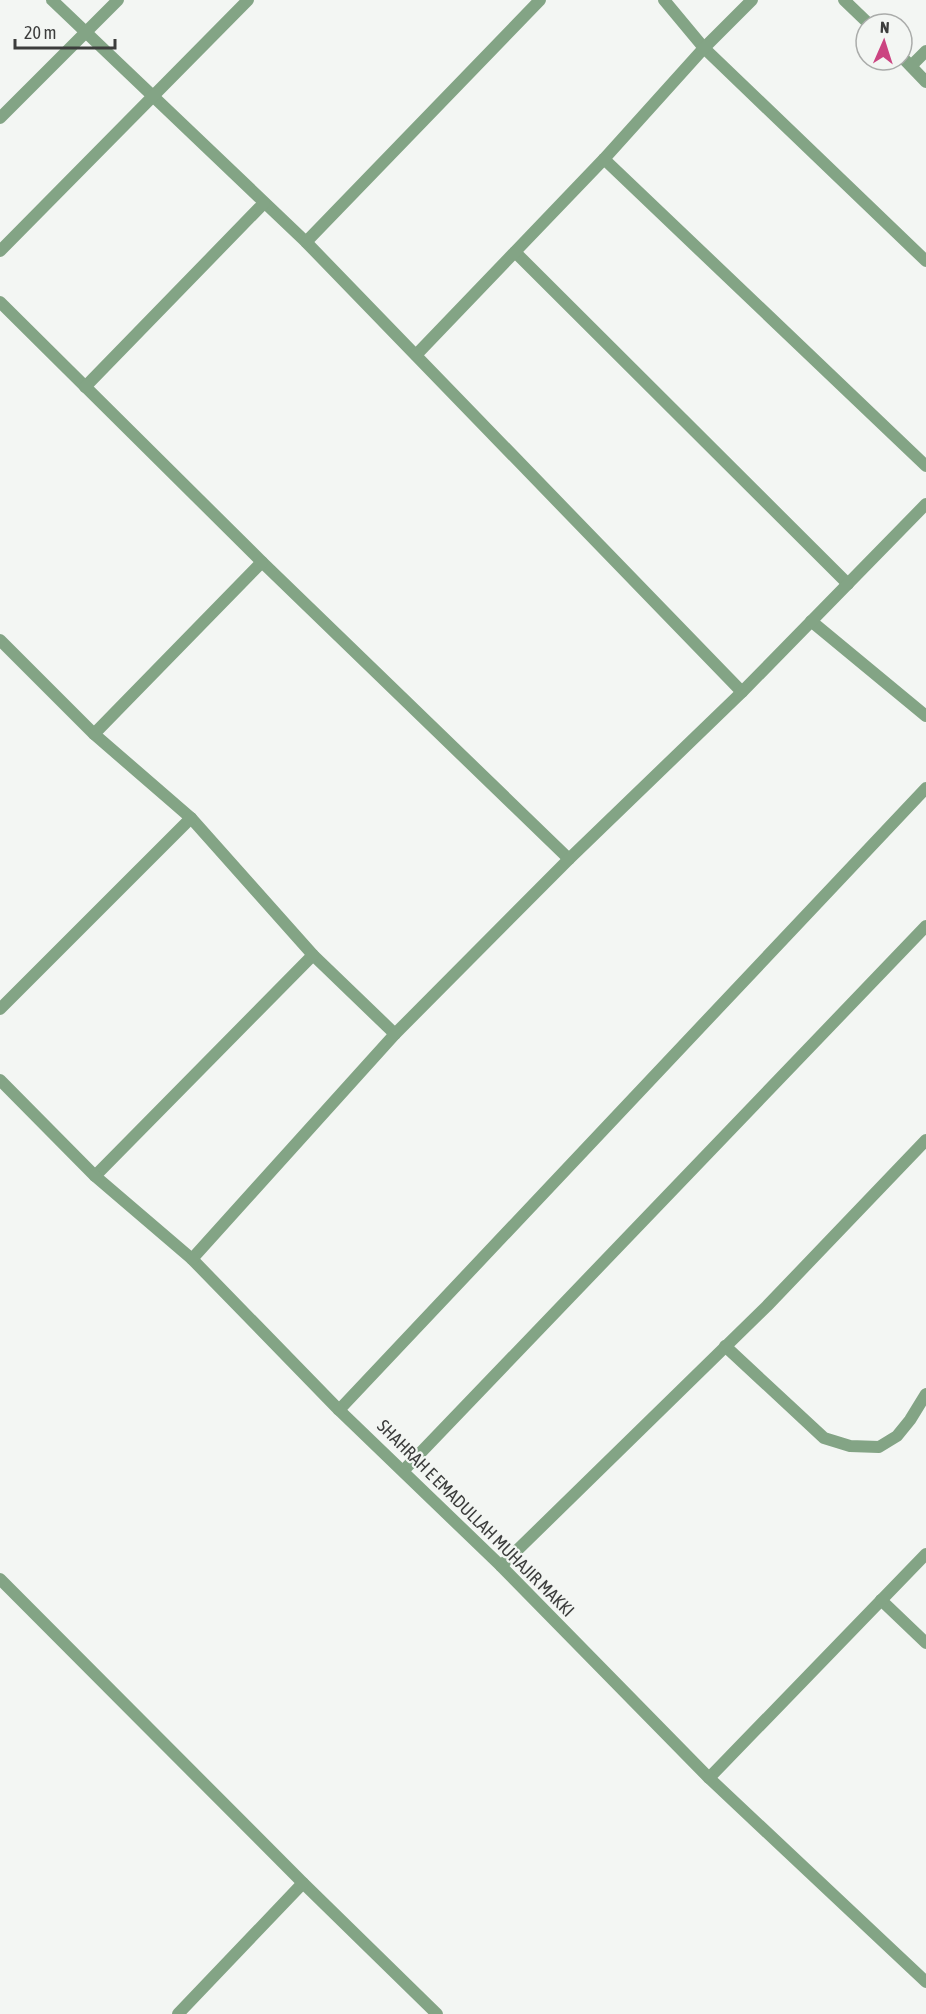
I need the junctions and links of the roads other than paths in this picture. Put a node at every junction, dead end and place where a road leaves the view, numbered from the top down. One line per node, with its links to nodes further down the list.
1 (52, 0): 9 (street)
2 (118, 0): 9 (street)
3 (248, 0): 15 (street)
4 (540, 0): 19 (street)
5 (664, 0): 10 (street)
6 (752, 0): 10 (street)
7 (844, 0): 8 (street)
8 (856, 12)
9 (85, 34): 15 (street); 16 (street)
10 (704, 48): 17 (street); 22 (street)
11 (926, 51): 12 (street)
12 (914, 63)
13 (914, 69): 14 (street)
14 (926, 82)
15 (152, 97): 18 (street); 20 (street)
16 (0, 118)
17 (604, 159): 21 (street); 26 (street)
18 (264, 203): 19 (street); 25 (street)
19 (306, 242): 24 (street)
20 (0, 251)
21 (515, 252): 24 (street); 29 (street)
22 (926, 261)
23 (0, 302): 25 (street)
24 (416, 355): 32 (street)
25 (85, 387): 28 (street)
26 (926, 466)
27 (925, 506): 29 (street)
28 (262, 562): 34 (street); 37 (street)
29 (848, 584): 30 (street)
30 (812, 621): 32 (street); 33 (street)
31 (0, 640): 34 (street)
32 (742, 692): 37 (street)
33 (926, 716)
34 (94, 734): 36 (street)
35 (926, 788): 48 (street)
36 (191, 818): 39 (street); 40 (street)
37 (569, 859): 41 (street)
38 (926, 926): 49 (street)
39 (313, 955): 41 (street); 44 (street)
40 (0, 1009)
41 (395, 1034): 45 (street)
42 (0, 1080): 44 (street, SHAHRAH E EMADULLAH MUHAJIR MAKKI)
43 (926, 1140): 46 (street)
44 (95, 1176): 45 (street, SHAHRAH E EMADULLAH MUHAJIR MAKKI)
45 (192, 1259): 48 (street, SHAHRAH E EMADULLAH MUHAJIR MAKKI)
46 (725, 1346): 47 (street); 51 (street)
47 (926, 1394)
48 (339, 1410): 49 (street, SHAHRAH E EMADULLAH MUHAJIR MAKKI)
49 (404, 1470): 51 (street, SHAHRAH E EMADULLAH MUHAJIR MAKKI)
50 (926, 1554): 53 (street)
51 (501, 1566): 55 (street, SHAHRAH E EMADULLAH MUHAJIR MAKKI)
52 (0, 1579): 56 (street)
53 (881, 1599): 54 (street); 55 (street)
54 (926, 1643)
55 (709, 1778): 57 (street, SHAHRAH E EMADULLAH MUHAJIR MAKKI)
56 (303, 1883): 58 (street); 59 (street)
57 (926, 1982)
58 (178, 2014)
59 (437, 2014)

